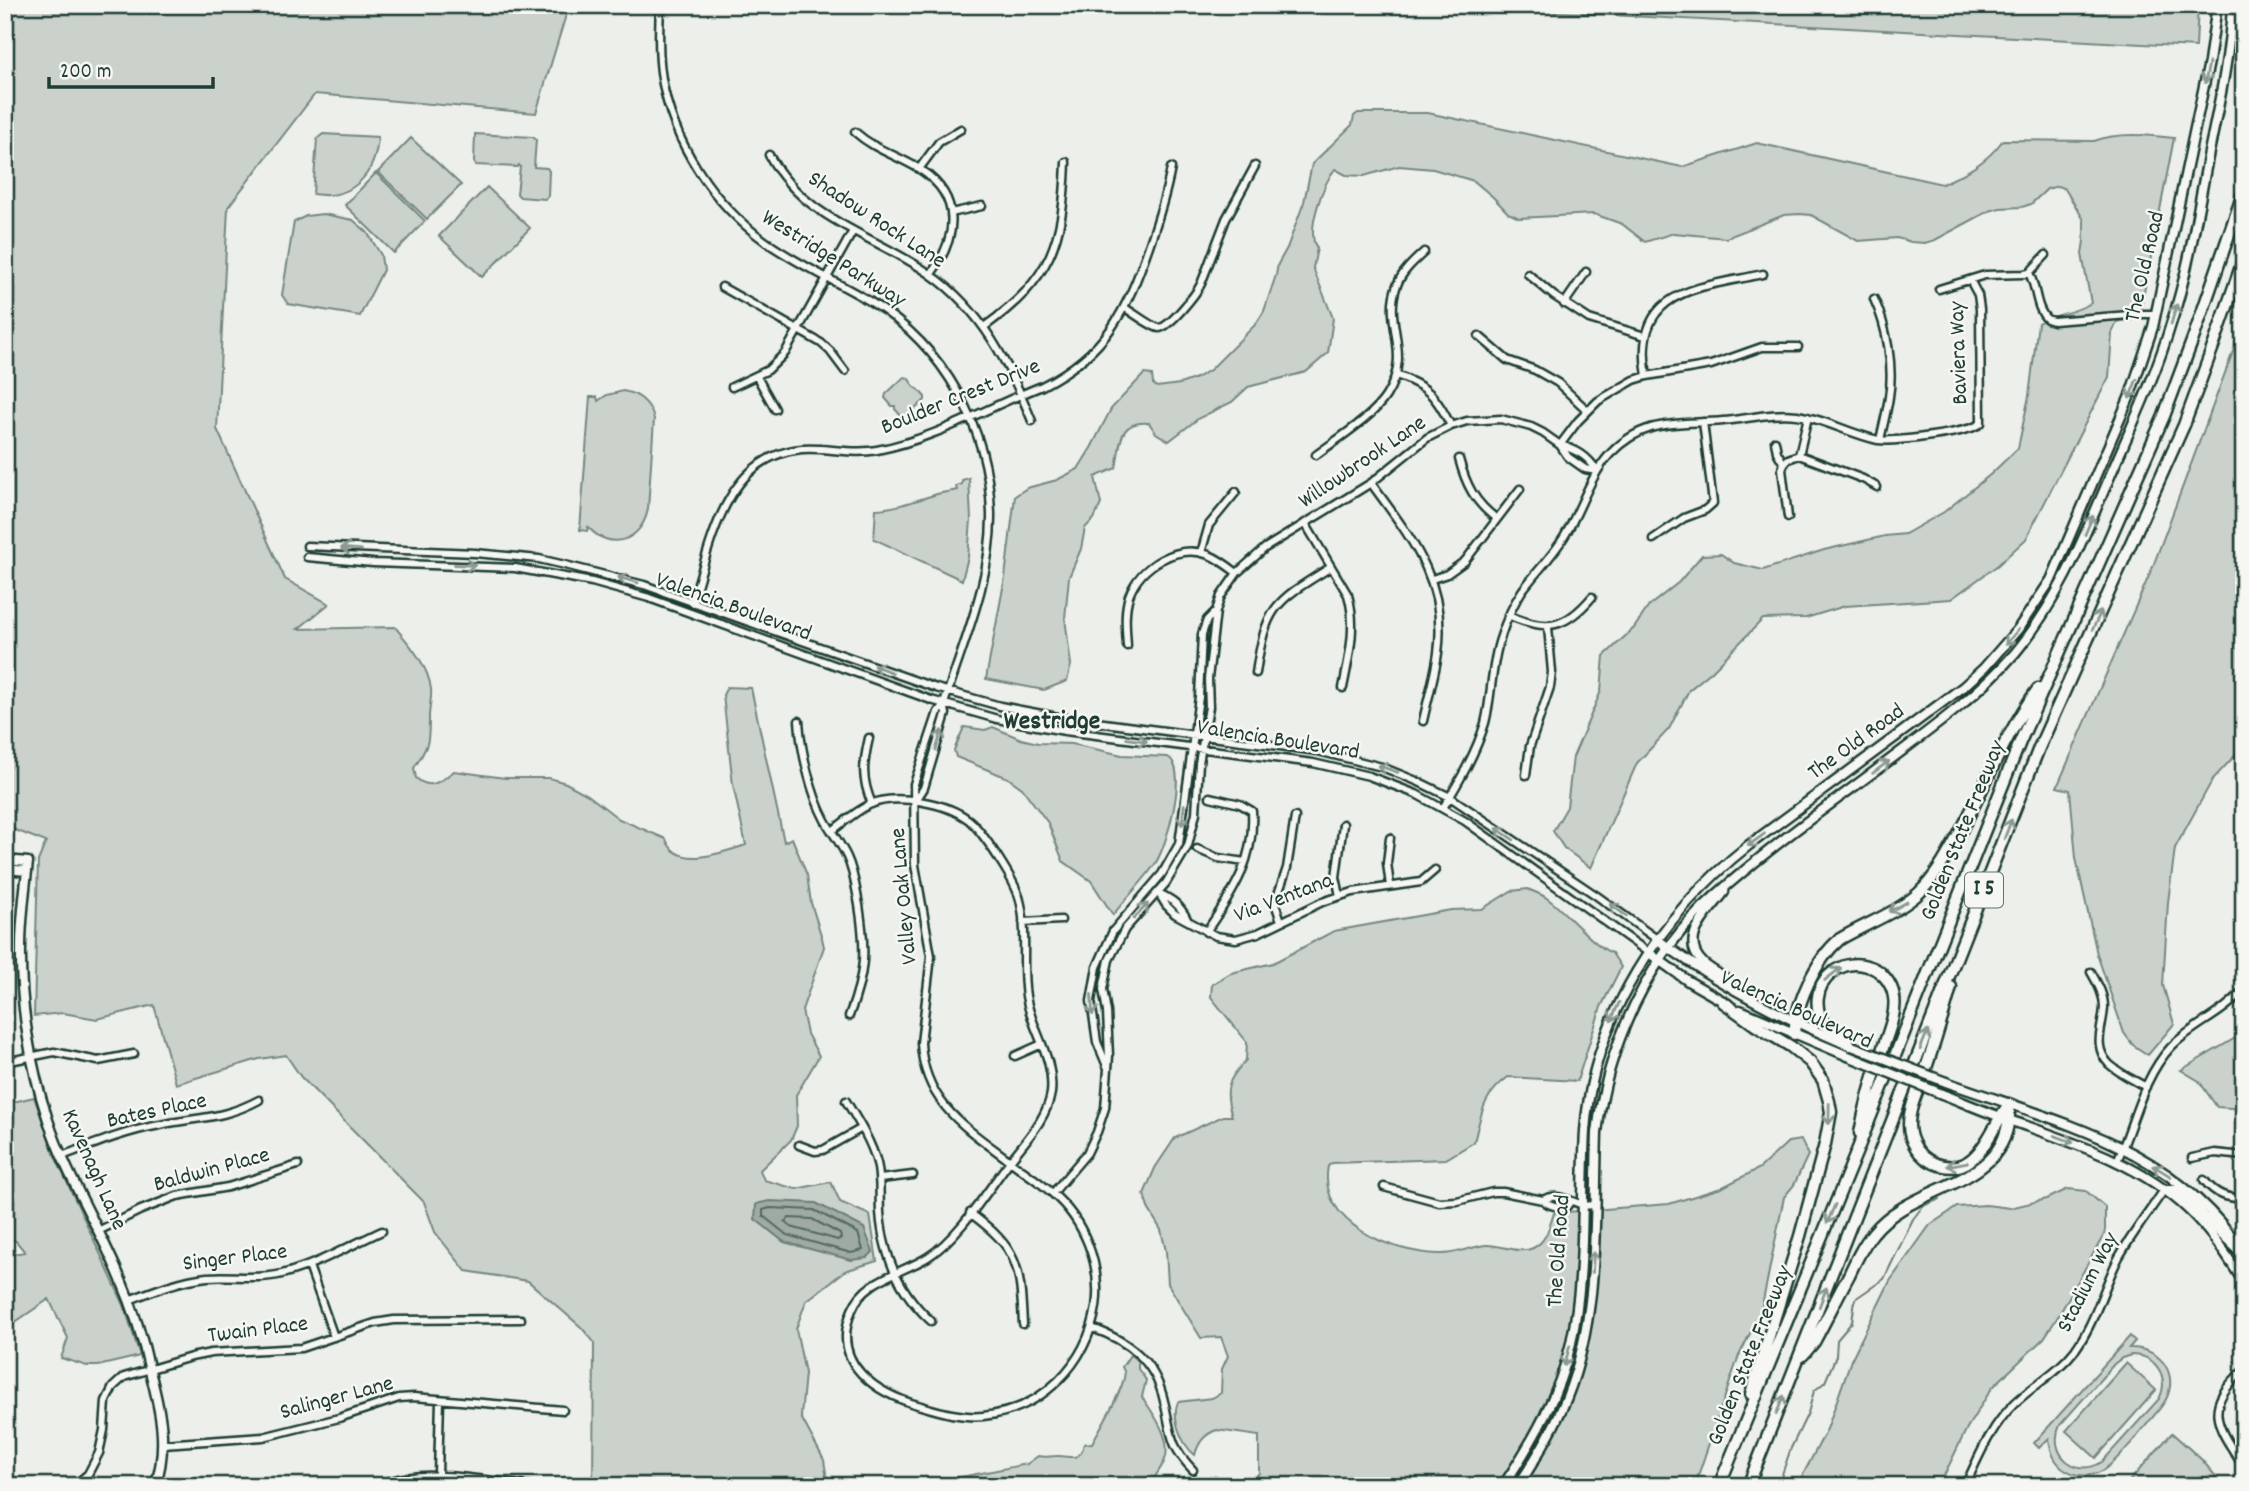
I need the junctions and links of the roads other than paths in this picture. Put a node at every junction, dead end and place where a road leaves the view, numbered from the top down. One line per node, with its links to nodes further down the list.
1 (660, 5): 23 (street, Westridge Parkway)
2 (2217, 5): 30 (main road, The Old Road, one-way to 30)
3 (2232, 5): 106 (main road, The Old Road, one-way to 3)
4 (961, 129): 10 (street)
5 (855, 132): 10 (street)
6 (769, 155): 14 (street, Shadow Rock Lane)
7 (1066, 162): 31 (street)
8 (1255, 166): 29 (street)
9 (1171, 168): 29 (street, Boulder Crest Drive)
10 (919, 169): 13 (street)
11 (2244, 191): 79 (highway, Golden State Freeway / I 5)
12 (982, 206): 13 (street)
13 (951, 213): 20 (street)
14 (853, 231): 20 (street, Shadow Rock Lane); 23 (street)
15 (1424, 252): 37 (street)
16 (2046, 255): 19 (street)
17 (2244, 258): 115 (highway, Golden State Freeway / I 5, one-way to 17)
18 (1587, 272): 28 (street)
19 (2029, 273): 24 (street); 30 (street)
20 (931, 274): 31 (street, Shadow Rock Lane)
21 (1528, 274): 28 (street)
22 (1763, 274): 34 (street)
23 (827, 277): 32 (street); 44 (street, Westridge Parkway)
24 (1970, 280): 26 (street); 49 (street, Baviera Way)
25 (722, 287): 32 (street)
26 (1939, 289)
27 (1874, 299): 49 (street)
28 (1563, 303): 34 (street)
29 (1125, 308): 41 (street, Boulder Crest Drive)
30 (2157, 314): 116 (main road, The Old Road, one-way to 116)
31 (984, 327): 41 (street, Shadow Rock Lane)
32 (798, 330): 36 (street); 39 (street)
33 (1479, 336): 43 (street)
34 (1645, 336): 38 (street)
35 (1798, 347): 38 (street)
36 (845, 371)
37 (1396, 375): 48 (street); 52 (street)
38 (1647, 376): 43 (street)
39 (757, 377): 40 (street); 42 (street)
40 (732, 387)
41 (1021, 394): 44 (street, Boulder Crest Drive); 46 (street, Shadow Rock Lane)
42 (775, 409)
43 (1587, 410): 51 (street)
44 (970, 416): 72 (street, Boulder Crest Drive); 81 (street, Westridge Parkway)
45 (1808, 417): 47 (street); 49 (street); 53 (street)
46 (1032, 421)
47 (1703, 422): 56 (street); 64 (street)
48 (1451, 426): 51 (street, Willowbrook Lane); 57 (street, Willowbrook Lane)
49 (1880, 440)
50 (1775, 441): 55 (street)
51 (1560, 446): 56 (street, Willowbrook Lane)
52 (1316, 455)
53 (1800, 455): 55 (street); 58 (street)
54 (1459, 459): 62 (street)
55 (1784, 464): 61 (street)
56 (1597, 471): 75 (street)
57 (1371, 483): 63 (street, Willowbrook Lane); 70 (street)
58 (1877, 487)
59 (1520, 489): 62 (street)
60 (1236, 492): 66 (street)
61 (1788, 517)
62 (1497, 519): 70 (street)
63 (1305, 523): 68 (street); 69 (street, Willowbrook Lane)
64 (1653, 539)
65 (307, 546): 72 (street, Valencia Boulevard, one-way to 65)
66 (1200, 553): 69 (street); 77 (street)
67 (307, 557): 74 (street, Valencia Boulevard, one-way to 74)
68 (1331, 568): 78 (street); 80 (street)
69 (1237, 573): 73 (street, Willowbrook Lane)
70 (1432, 579): 84 (street)
71 (1592, 597): 76 (street)
72 (692, 601): 74 (street, Boulder Crest Drive); 81 (street, Valencia Boulevard, one-way to 72)
73 (1216, 611): 85 (street, Willowbrook Lane); 86 (street, Willowbrook Lane)
74 (689, 612): 82 (street, Valencia Boulevard)
75 (1508, 615): 76 (street); 92 (street)
76 (1548, 627): 90 (street)
77 (1127, 646)
78 (1256, 673)
79 (2047, 678): 125 (highway, one-way to 125); 144 (highway, Golden State Freeway / I 5)
80 (1343, 688)
81 (948, 691): 82 (street, Westridge Parkway); 85 (street, Valencia Boulevard)
82 (944, 704): 88 (street, Valencia Boulevard, one-way to 88); 93 (street, Valley Oak Lane)
83 (799, 721): 98 (street)
84 (1423, 721)
85 (1194, 735): 86 (street, Valencia Boulevard); 88 (street, Willowbrook Lane)
86 (1204, 736): 89 (street, Willowbrook Lane); 92 (street, Valencia Boulevard, one-way to 86)
87 (869, 738): 94 (street)
88 (1192, 747): 89 (street, Valencia Boulevard); 107 (street, Willowbrook Lane, one-way to 107)
89 (1202, 748): 95 (street, Valencia Boulevard); 109 (street, Willowbrook Lane)
90 (1527, 775)
91 (1210, 796): 102 (street)
92 (1450, 797): 95 (street); 116 (street, Valencia Boulevard, one-way to 92)
93 (916, 801): 94 (street, Valley Oak Lane); 113 (street, Valley Oak Lane); 148 (street, Valley Oak Lane)
94 (872, 804): 98 (street)
95 (1443, 808): 118 (street, Valencia Boulevard)
96 (1295, 817): 112 (street)
97 (1343, 824): 110 (street)
98 (832, 831): 124 (street)
99 (1390, 838): 108 (street)
100 (1197, 849): 102 (street)
101 (5, 860): 103 (main road)
102 (1245, 862): 114 (street)
103 (27, 866): 104 (main road); 130 (main road, Kavenagh Lane)
104 (5, 869)
105 (1436, 870): 108 (street, Via Ventana)
106 (1728, 885): 117 (main road, The Old Road); 121 (main road)
107 (1151, 887): 109 (street, Via Ventana); 133 (street, Willowbrook Lane, one-way to 133)
108 (1390, 887): 110 (street, Via Ventana)
109 (1158, 892): 114 (street, Via Ventana); 133 (street, Willowbrook Lane, one-way to 109)
110 (1340, 896): 112 (street, Via Ventana)
111 (1061, 920): 113 (street)
112 (1281, 921): 114 (street, Via Ventana)
113 (1023, 922): 127 (street, Valley Oak Lane)
114 (1206, 932)
115 (1966, 936): 138 (highway, one-way to 115); 173 (highway, Golden State Freeway / I 5, one-way to 115)
116 (1658, 940): 117 (main road, Valencia Boulevard); 118 (main road, The Old Road)
117 (1670, 948): 119 (main road, The Old Road); 121 (main road, Valencia Boulevard)
118 (1649, 953): 119 (main road, Valencia Boulevard); 140 (main road, The Old Road, one-way to 140)
119 (1660, 961): 123 (main road, Valencia Boulevard); 141 (main road, The Old Road)
120 (2091, 972): 134 (street)
121 (1734, 988): 125 (main road, Valencia Boulevard)
122 (2244, 989): 134 (street)
123 (1723, 1002): 126 (main road, Valencia Boulevard); 178 (highway, one-way to 178)
124 (849, 1016)
125 (1795, 1020): 126 (highway); 128 (main road, Valencia Boulevard)
126 (1794, 1034): 128 (main road, Valencia Boulevard)
127 (1042, 1044): 131 (street); 148 (street, Valley Oak Lane)
128 (1849, 1051): 137 (main road, Valencia Boulevard, bridge); 138 (main road, Valencia Boulevard, bridge); 144 (highway, one-way to 144)
129 (134, 1054): 130 (street)
130 (31, 1056): 132 (street); 145 (main road, Kavenagh Lane)
131 (1015, 1056)
132 (5, 1062)
133 (1107, 1066): 156 (street, Willowbrook Lane)
134 (2146, 1087): 143 (street)
135 (259, 1100): 145 (street, Bates Place)
136 (846, 1101): 139 (street)
137 (2009, 1104): 138 (highway); 143 (main road, Valencia Boulevard)
138 (2005, 1118): 149 (main road, Valencia Boulevard, one-way to 149); 173 (highway)
139 (862, 1128): 142 (street); 152 (street)
140 (1585, 1144): 141 (main road); 158 (main road, The Old Road)
141 (1597, 1144): 159 (main road, The Old Road)
142 (799, 1146)
143 (2123, 1148): 149 (street); 163 (main road, Valencia Boulevard, one-way to 143)
144 (1857, 1152): 178 (highway, Golden State Freeway / I 5, one-way to 178)
145 (62, 1156): 161 (main road, Kavenagh Lane)
146 (2244, 1156): 147 (street)
147 (2192, 1158)
148 (1010, 1161): 156 (street, Valley Oak Lane); 160 (street, Valley Oak Lane)
149 (2117, 1161): 155 (main road, Valencia Boulevard)
150 (299, 1165): 161 (street, Baldwin Place)
151 (913, 1175): 152 (street)
152 (880, 1179): 165 (street)
153 (2204, 1180): 157 (street)
154 (1384, 1187): 158 (street)
155 (2164, 1190): 163 (main road); 166 (main road, Valencia Boulevard); 191 (street, Stadium Way)
156 (1053, 1193): 171 (street, Valley Oak Lane)
157 (2244, 1198)
158 (1583, 1205): 159 (street); 187 (main road, The Old Road, one-way to 187)
159 (1595, 1205): 188 (main road, The Old Road, one-way to 159)
160 (970, 1213): 165 (street, Valley Oak Lane); 170 (street)
161 (98, 1231): 167 (main road, Kavenagh Lane)
162 (382, 1231): 164 (street, Singer Place)
163 (2244, 1255)
164 (309, 1266): 167 (street, Singer Place); 172 (street)
165 (896, 1273): 169 (street); 171 (street, Valley Oak Lane)
166 (2244, 1283)
167 (130, 1300): 174 (main road, Kavenagh Lane)
168 (521, 1319): 172 (street, Twain Place)
169 (931, 1321)
170 (1023, 1324)
171 (1092, 1328): 181 (street)
172 (334, 1337): 174 (street, Twain Place)
173 (1798, 1361): 190 (highway, Golden State Freeway / I 5, one-way to 173)
174 (150, 1369): 179 (main road, Kavenagh Lane); 183 (street, Twain Place)
175 (2244, 1370): 180 (street)
176 (440, 1400): 177 (street, Salinger Lane); 179 (street, Salinger Lane); 182 (street)
177 (563, 1410)
178 (1745, 1422): 189 (highway, Golden State Freeway / I 5)
179 (163, 1444): 184 (main road, Kavenagh Lane)
180 (2244, 1467)
181 (1193, 1470)
182 (438, 1475): 185 (street); 186 (street)
183 (74, 1486)
184 (155, 1486)
185 (376, 1486)
186 (530, 1486)
187 (1503, 1486)
188 (1518, 1486)
189 (1719, 1486)
190 (1748, 1486)
191 (1965, 1486)

